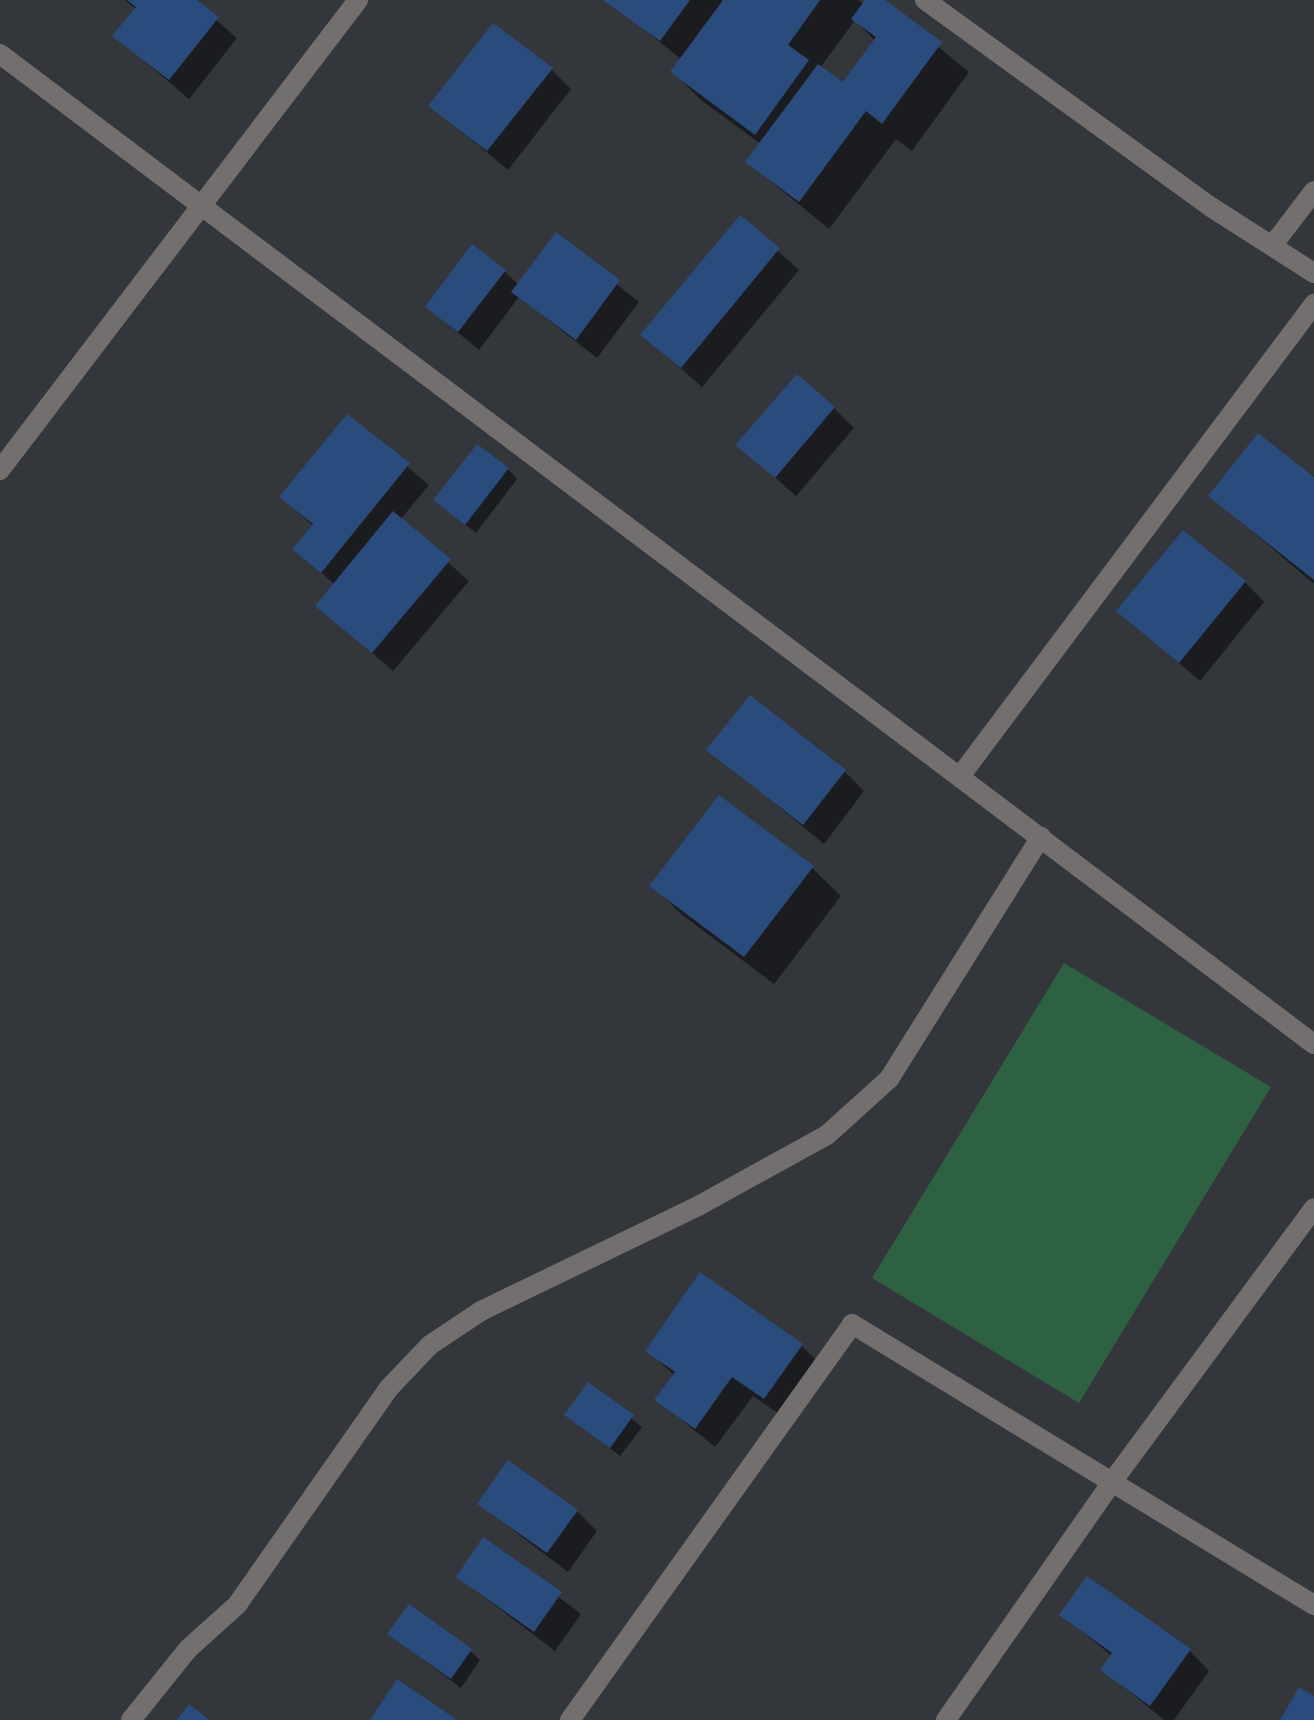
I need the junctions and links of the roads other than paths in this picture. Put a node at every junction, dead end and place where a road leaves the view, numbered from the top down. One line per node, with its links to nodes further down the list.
1 (358, 0): 5 (street)
2 (925, 0): 6 (street)
3 (0, 54): 5 (street)
4 (1314, 191): 6 (street)
5 (200, 206): 9 (street); 10 (street)
6 (1272, 246): 7 (street)
7 (1314, 273)
8 (1314, 304): 10 (street)
9 (0, 470)
10 (961, 775): 11 (street)
11 (1041, 837): 12 (street); 16 (street)
12 (1314, 1044)
13 (1314, 1208): 14 (street)
14 (1112, 1482): 15 (street); 17 (street); 18 (street)
15 (1314, 1605)
16 (131, 1720)
17 (570, 1720)
18 (946, 1720)

